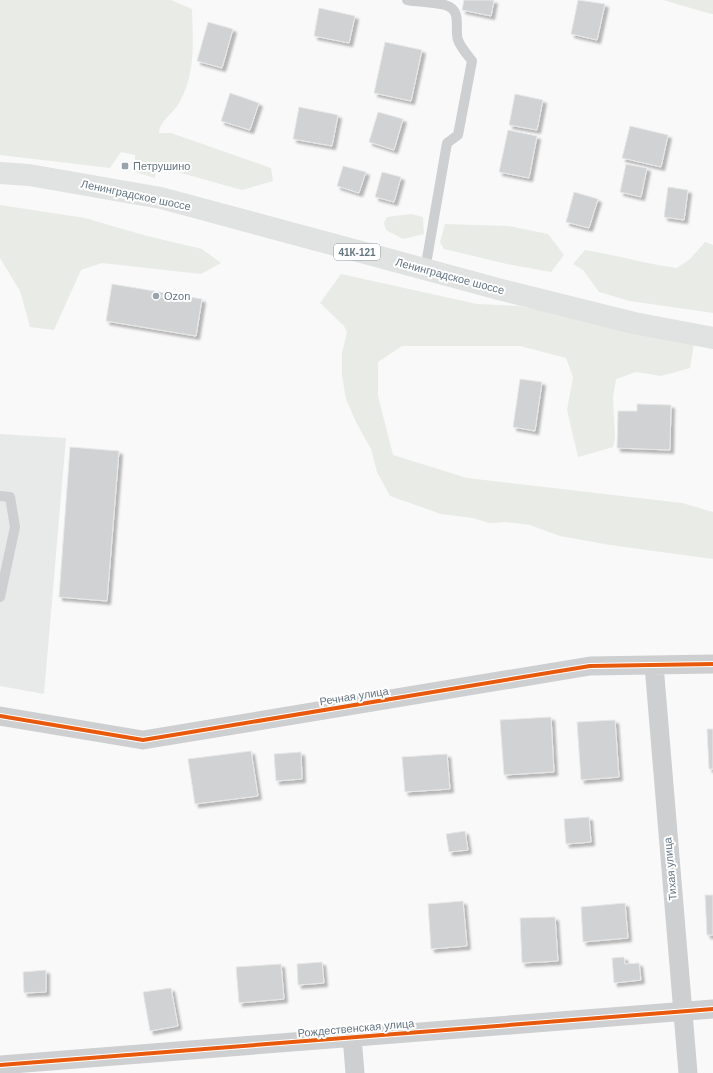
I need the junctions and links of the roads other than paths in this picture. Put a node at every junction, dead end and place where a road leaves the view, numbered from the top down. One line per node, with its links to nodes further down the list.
1 (407, 0): 3 (lane)
2 (0, 172): 3 (main road, Ленинградское шоссе / 41К-121)
3 (425, 270): 4 (main road, Ленинградское шоссе / 41К-121)
4 (713, 338)
5 (0, 496): 6 (lane)
6 (4, 564): 7 (lane)
7 (0, 597)
8 (713, 664): 9 (street, Речная улица)
9 (654, 665): 10 (street, Речная улица); 12 (street, Тихая улица)
10 (0, 716)
11 (713, 1009): 12 (street, Рождественская улица)
12 (682, 1011): 13 (street, Рождественская улица); 17 (street, Тихая улица)
13 (352, 1037): 15 (street, Рождественская улица); 16 (street)
14 (0, 1065): 15 (street, Рождественская улица)
15 (34, 1068)
16 (356, 1073)
17 (688, 1073)

